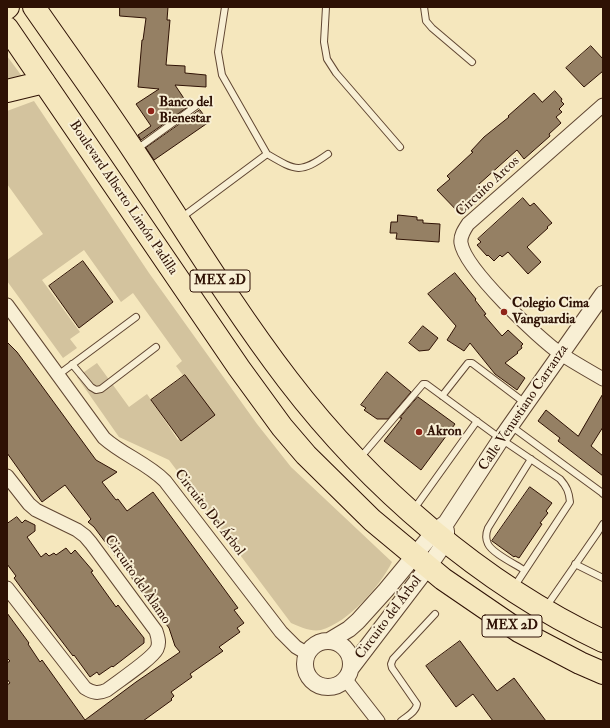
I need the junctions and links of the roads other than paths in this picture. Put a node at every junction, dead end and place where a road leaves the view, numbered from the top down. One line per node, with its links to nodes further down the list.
1 (34, 7): 12 (highway, MEX 2D)
2 (225, 7): 13 (lane)
3 (326, 7): 11 (lane)
4 (424, 7): 6 (lane)
5 (7, 28): 7 (highway, Boulevard Alberto Limón Padilla / MEX 2D)
6 (472, 62)
7 (44, 82): 8 (highway); 37 (highway, Boulevard Alberto Limón Padilla / MEX 2D)
8 (7, 91)
9 (603, 105): 20 (street, Circuito Arcos)
10 (196, 106): 12 (lane)
11 (400, 147)
12 (134, 151): 15 (highway, MEX 2D)
13 (267, 154): 14 (lane); 15 (lane)
14 (328, 154)
15 (178, 220): 30 (highway, MEX 2D)
16 (603, 294): 20 (street, Calle Venustiano Carranza)
17 (7, 306): 22 (street, Circuito Del Árbol)
18 (136, 316): 21 (lane)
19 (156, 347): 21 (lane)
20 (560, 353): 23 (street, Circuito Arcos); 25 (street, Calle Venustiano Carranza)
21 (72, 364): 22 (lane)
22 (58, 375): 47 (street, Circuito Del Árbol)
23 (603, 379)
24 (442, 396): 25 (lane); 26 (lane); 30 (lane)
25 (526, 404): 27 (street, Calle Venustiano Carranza)
26 (477, 421): 28 (lane); 33 (lane)
27 (511, 426): 28 (street, Calle Venustiano Carranza); 32 (lane)
28 (501, 439): 29 (lane); 35 (street, Calle Venustiano Carranza)
29 (531, 459): 39 (lane); 39 (lane)
30 (357, 461): 33 (highway, MEX 2D)
31 (7, 476): 41 (street, Circuito del Àlamo)
32 (603, 494)
33 (412, 513): 35 (highway, MEX 2D)
34 (603, 524): 36 (lane)
35 (442, 532): 37 (street, Calle Venustiano Carranza); 42 (highway, MEX 2D)
36 (601, 534): 38 (lane)
37 (421, 562): 45 (street, Circuito del Árbol); 48 (highway, Boulevard Alberto Limón Padilla / MEX 2D); 49 (street, Circuito del Árbol)
38 (575, 564): 40 (lane); 43 (lane)
39 (524, 570): 42 (lane)
40 (603, 578)
41 (7, 588)
42 (512, 589): 43 (highway, MEX 2D)
43 (544, 610): 46 (highway, MEX 2D)
44 (435, 614): 51 (lane)
45 (329, 641): 47 (street); 49 (street)
46 (603, 641)
47 (308, 654): 49 (street)
48 (603, 673)
49 (348, 674): 50 (street)
50 (378, 721)
51 (401, 721)

